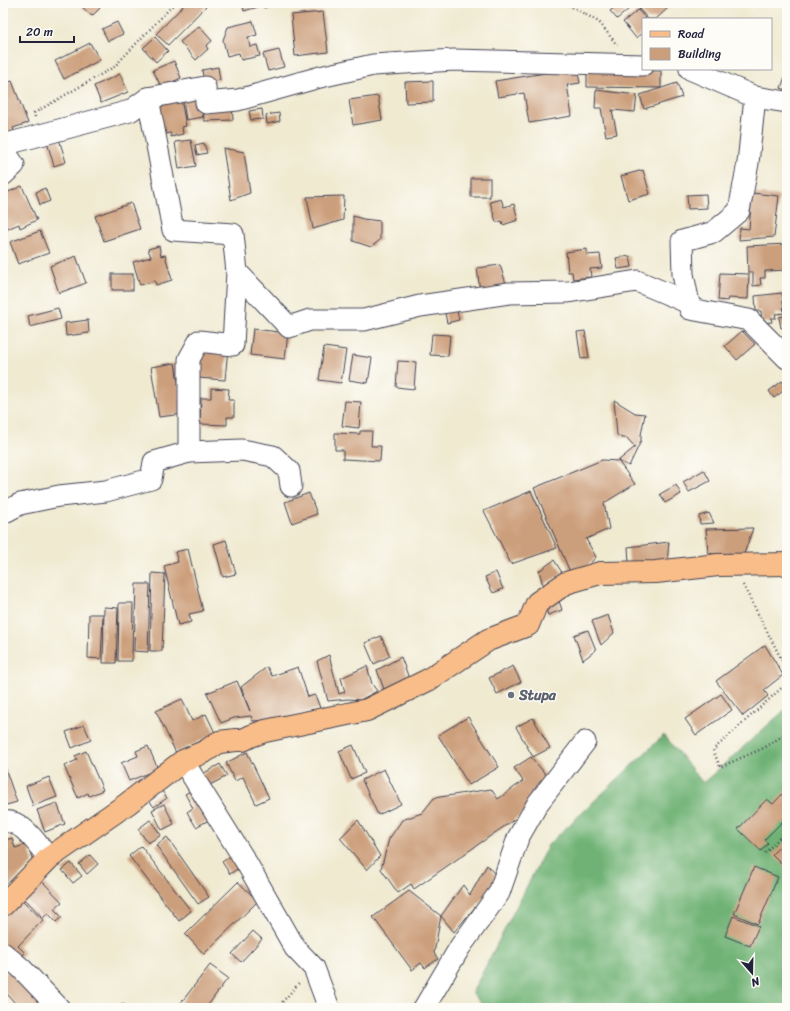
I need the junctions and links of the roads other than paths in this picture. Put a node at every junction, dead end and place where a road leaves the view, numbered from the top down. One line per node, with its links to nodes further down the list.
1 (638, 65): 4 (street)
2 (692, 70): 3 (street)
3 (755, 97): 5 (street); 10 (street)
4 (148, 98): 6 (street); 9 (street)
5 (787, 102)
6 (3, 145)
7 (3, 148): 8 (street)
8 (3, 175)
9 (237, 272): 10 (street); 12 (street)
10 (689, 303): 11 (street)
11 (787, 358)
12 (189, 452): 13 (street); 14 (street)
13 (291, 486)
14 (3, 513)
15 (787, 564): 17 (main road)
16 (585, 742): 24 (street)
17 (183, 761): 19 (main road); 23 (street)
18 (3, 822): 19 (street)
19 (48, 858): 20 (main road)
20 (3, 905)
21 (3, 953): 22 (street)
22 (59, 1008)
23 (329, 1008)
24 (424, 1008)

